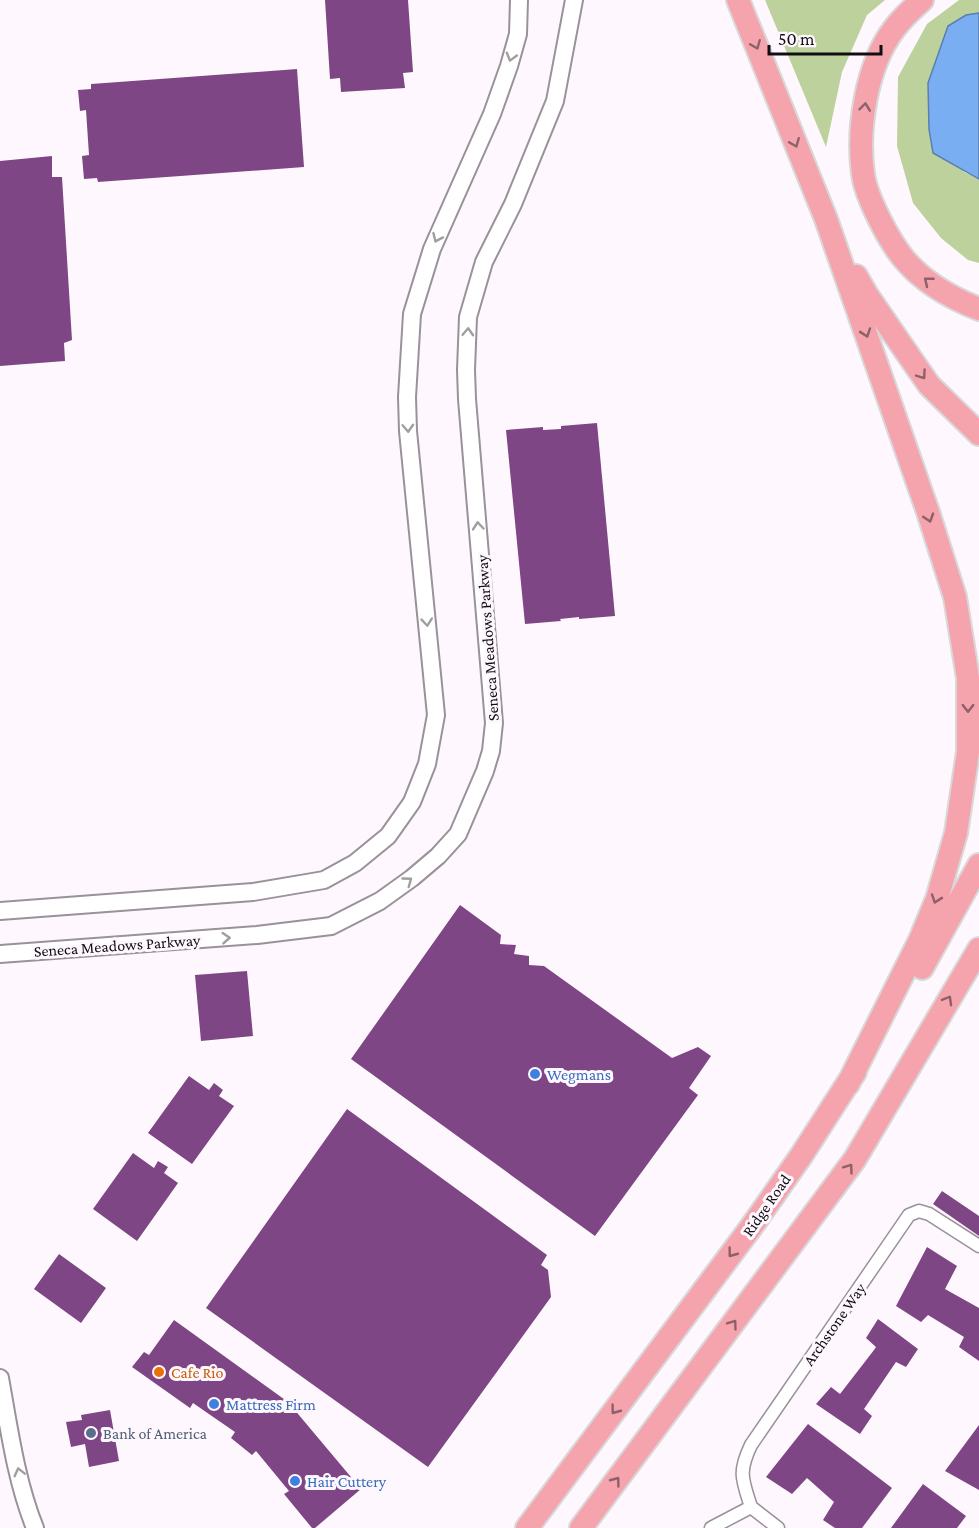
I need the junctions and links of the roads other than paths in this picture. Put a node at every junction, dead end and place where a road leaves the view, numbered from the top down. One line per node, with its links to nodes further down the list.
1 (519, 0): 9 (street, one-way to 9)
2 (574, 0): 11 (street, Seneca Meadows Parkway, one-way to 2)
3 (738, 0): 5 (highway, one-way to 5)
4 (922, 0): 6 (highway, one-way to 4)
5 (826, 219): 7 (highway, one-way to 7); 12 (highway, one-way to 12)
6 (979, 309)
7 (979, 434)
8 (979, 865): 12 (highway, Ridge Road)
9 (0, 910)
10 (979, 949): 18 (highway, one-way to 10)
11 (0, 954)
12 (848, 1084): 17 (highway, Ridge Road, one-way to 17)
13 (979, 1246): 15 (street, Archstone Way)
14 (0, 1378): 16 (street, one-way to 14)
15 (751, 1507): 19 (street); 20 (street)
16 (35, 1528)
17 (527, 1528)
18 (581, 1528)
19 (711, 1528)
20 (778, 1528)

